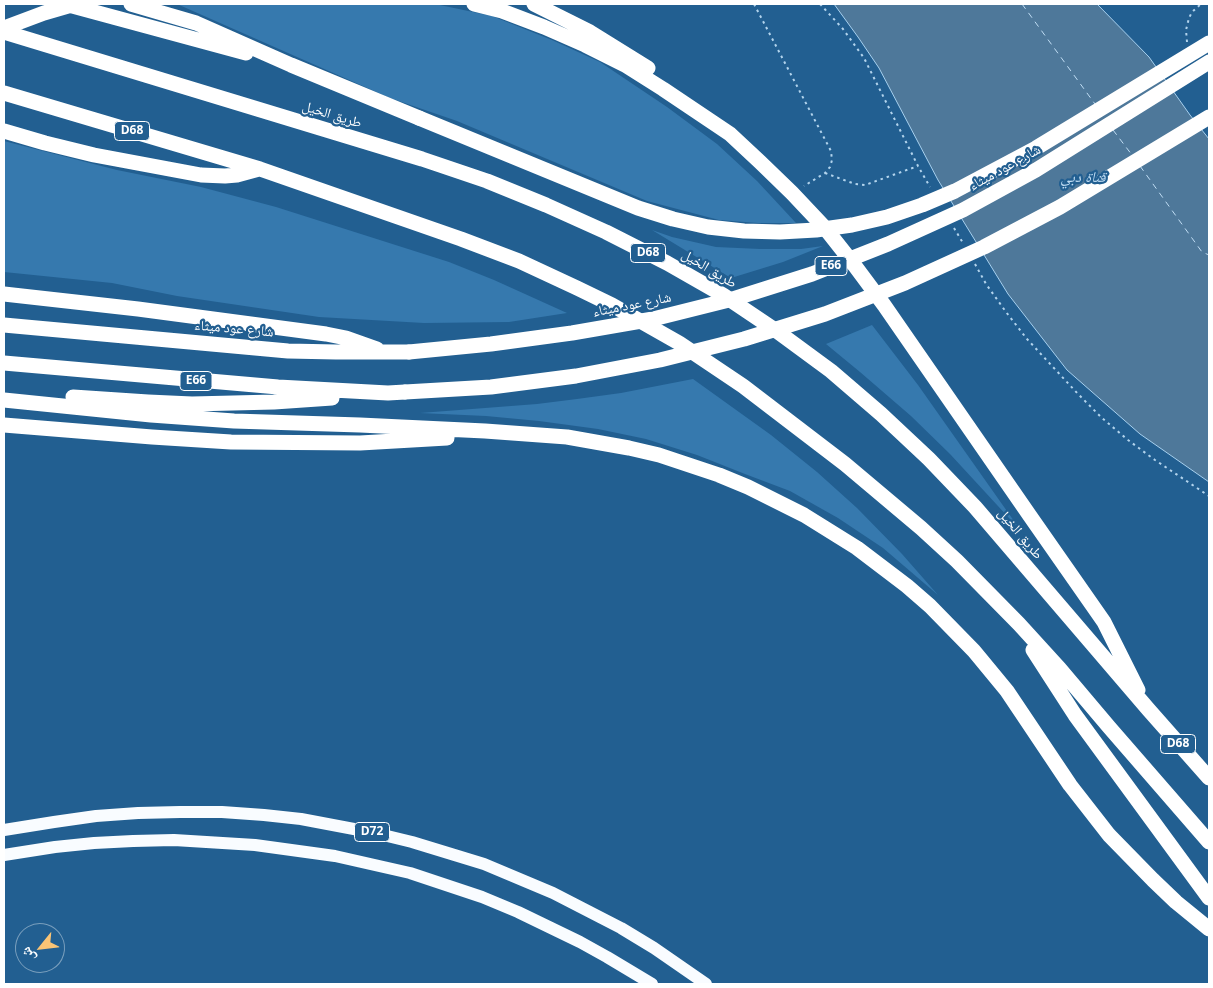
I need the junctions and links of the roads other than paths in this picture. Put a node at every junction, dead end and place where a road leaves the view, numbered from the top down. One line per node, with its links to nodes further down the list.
1 (65, 4): 10 (highway)
2 (76, 4): 6 (highway, bridge)
3 (131, 4): 10 (highway)
4 (474, 4): 14 (highway)
5 (534, 4): 14 (highway)
6 (4, 28)
7 (4, 32): 26 (highway, طريق الخيل / D68)
8 (1209, 43): 10 (highway, bridge)
9 (1209, 62): 18 (highway, شارع عود ميثاء / E66, bridge)
10 (291, 65)
11 (4, 93): 15 (highway, D68)
12 (1209, 117): 20 (highway, E66, bridge)
13 (4, 131): 15 (highway)
14 (730, 134): 26 (highway)
15 (260, 169): 25 (highway, D68)
16 (4, 294): 18 (highway)
17 (4, 325): 18 (highway, شارع عود ميثاء / E66)
18 (386, 352)
19 (4, 363): 20 (highway, E66)
20 (388, 393): 21 (highway)
21 (4, 394)
22 (4, 400): 24 (highway)
23 (4, 426): 24 (highway)
24 (485, 431): 32 (highway)
25 (1019, 624): 29 (highway, D68); 31 (highway)
26 (1148, 710): 27 (highway, طريق الخيل / D68)
27 (1209, 778)
28 (4, 830): 34 (main road, D72)
29 (1209, 842)
30 (4, 855): 33 (main road, D72)
31 (1209, 898)
32 (1209, 929)
33 (652, 984)
34 (706, 984)

